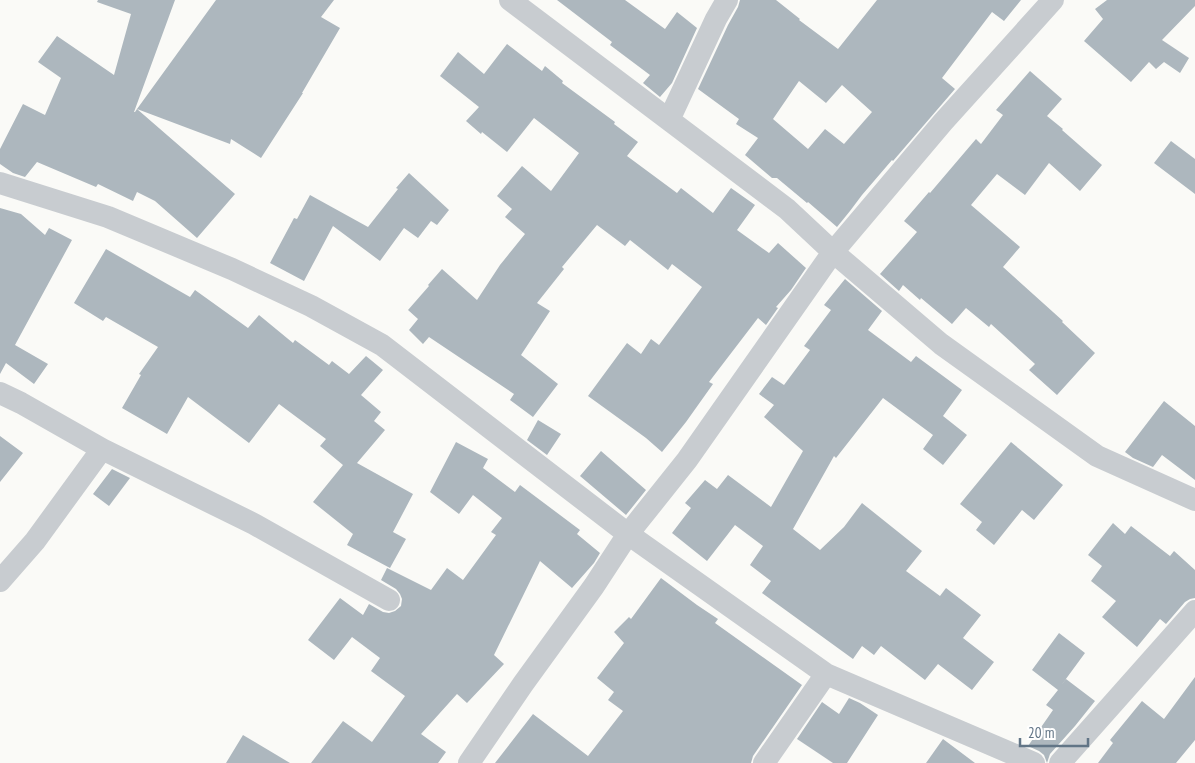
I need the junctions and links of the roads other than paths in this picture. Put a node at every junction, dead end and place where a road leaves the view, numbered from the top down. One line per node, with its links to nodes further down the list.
1 (510, 0): 4 (street)
2 (727, 0): 4 (street)
3 (1053, 0): 6 (street)
4 (669, 120): 6 (street)
5 (0, 183): 10 (street)
6 (833, 252): 9 (street); 10 (street)
7 (0, 393): 8 (street)
8 (102, 449): 11 (street); 12 (street)
9 (1195, 500)
10 (628, 534): 14 (street); 15 (street)
11 (0, 580)
12 (389, 600)
13 (1195, 611): 18 (street)
14 (826, 674): 16 (street); 17 (street)
15 (469, 763)
16 (764, 763)
17 (1034, 763)
18 (1060, 763)

